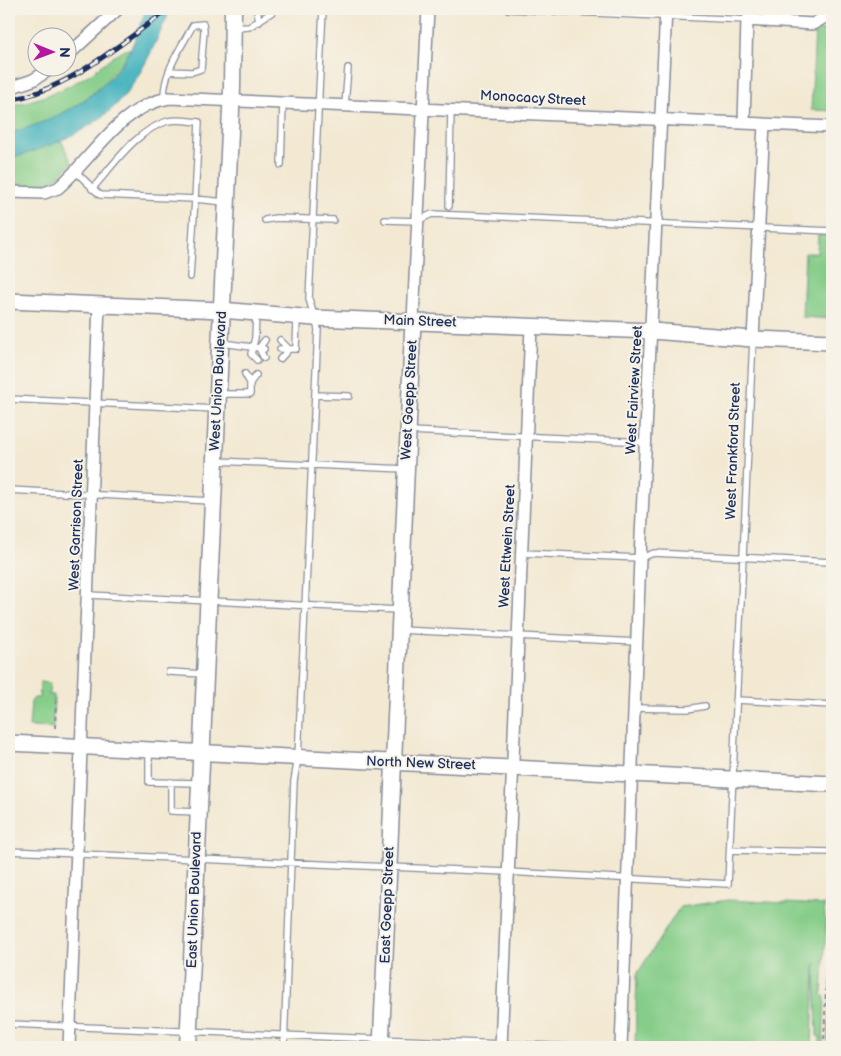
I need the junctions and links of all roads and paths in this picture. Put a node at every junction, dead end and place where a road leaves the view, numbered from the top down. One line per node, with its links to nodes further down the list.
1 (118, 9): 14 (street)
2 (233, 9): 13 (main road, West Union Boulevard)
3 (258, 9): 12 (lane)
4 (277, 9): 12 (lane)
5 (323, 9): 22 (lane)
6 (428, 9): 24 (street, West Goepp Street)
7 (508, 9): 8 (lane)
8 (595, 11): 9 (lane)
9 (666, 12): 11 (lane); 26 (street, West Fairview Street)
10 (832, 13): 11 (street)
11 (747, 14): 27 (street)
12 (259, 22): 13 (lane)
13 (233, 28): 20 (main road, West Union Boulevard)
14 (78, 46)
15 (348, 68): 23 (lane)
16 (169, 71): 16 (lane); 19 (lane)
17 (36, 78): 18 (street)
18 (9, 88)
19 (164, 99): 20 (street, Monocacy Street); 31 (street)
20 (231, 100): 21 (street, Monocacy Street); 35 (main road, West Union Boulevard)
21 (283, 103): 22 (street, Monocacy Street); 30 (lane)
22 (317, 104): 23 (street, Monocacy Street); 37 (lane)
23 (345, 105): 24 (street, Monocacy Street)
24 (422, 108): 25 (street, Monocacy Street); 41 (street, West Goepp Street)
25 (452, 110): 26 (street, Monocacy Street); 36 (lane)
26 (662, 119): 27 (street, Monocacy Street); 42 (street, West Fairview Street)
27 (744, 123): 28 (street, Monocacy Street)
28 (764, 124): 29 (street, Monocacy Street); 43 (street, West Frankford Street)
29 (832, 127)
30 (281, 165)
31 (75, 171): 32 (lane); 33 (street)
32 (92, 189): 34 (lane); 34 (lane)
33 (9, 192)
34 (194, 200): 35 (lane); 45 (lane)
35 (227, 202): 48 (main road, West Union Boulevard)
36 (449, 206)
37 (312, 219): 38 (lane); 39 (lane); 51 (lane)
38 (265, 220)
39 (333, 220)
40 (385, 220): 41 (lane)
41 (417, 221): 42 (lane); 52 (street, West Goepp Street)
42 (657, 224): 43 (lane); 54 (street, West Fairview Street)
43 (759, 228): 44 (lane); 55 (street, West Frankford Street)
44 (832, 231)
45 (190, 277)
46 (9, 301): 47 (street, Main Street)
47 (99, 305): 48 (street, Main Street); 74 (street, West Garrison Street)
48 (221, 310): 49 (street, Main Street); 59 (main road, West Union Boulevard)
49 (256, 313): 50 (street, Main Street); 61 (lane)
50 (297, 316): 51 (street, Main Street); 62 (lane)
51 (314, 318): 52 (street, Main Street); 70 (lane)
52 (412, 320): 53 (street, Main Street); 75 (street, West Goepp Street)
53 (531, 327): 54 (street, Main Street); 76 (street, West Ettwein Street)
54 (652, 331): 55 (street, Main Street); 77 (street, West Fairview Street)
55 (753, 339): 58 (street, Main Street); 85 (lane, West Frankford Street)
56 (265, 340): 61 (lane)
57 (280, 340): 62 (lane)
58 (832, 342)
59 (220, 343): 61 (lane); 73 (main road, West Union Boulevard)
60 (280, 349): 62 (lane)
61 (256, 350): 63 (lane); 64 (lane); 66 (lane)
62 (289, 350): 65 (lane)
63 (264, 358)
64 (246, 359)
65 (280, 359)
66 (257, 360)
67 (245, 374): 69 (lane)
68 (256, 375): 69 (lane)
69 (250, 383): 73 (lane)
70 (315, 395): 71 (lane); 79 (lane)
71 (349, 396)
72 (9, 399): 74 (lane)
73 (217, 401): 74 (lane); 78 (main road, West Union Boulevard)
74 (96, 403): 82 (street, West Garrison Street)
75 (408, 431): 76 (lane); 80 (street, West Goepp Street)
76 (527, 436): 77 (lane); 84 (street, West Ettwein Street)
77 (646, 442): 86 (street, West Fairview Street)
78 (214, 461): 79 (lane); 83 (main road, West Union Boulevard)
79 (312, 466): 80 (lane); 90 (lane)
80 (406, 469): 91 (street, West Goepp Street)
81 (9, 490): 82 (lane)
82 (92, 495): 83 (lane); 88 (street, West Garrison Street)
83 (212, 501): 89 (main road, West Union Boulevard)
84 (522, 553): 86 (lane); 93 (street, West Ettwein Street)
85 (743, 556): 86 (lane); 87 (lane); 98 (lane, West Frankford Street)
86 (640, 558): 94 (street, West Fairview Street)
87 (832, 562)
88 (88, 595): 89 (lane); 104 (street, West Garrison Street)
89 (208, 601): 90 (lane); 96 (main road, West Union Boulevard)
90 (306, 605): 91 (lane); 108 (lane)
91 (399, 610): 92 (street, West Goepp Street)
92 (398, 630): 93 (lane); 109 (street, West Goepp Street)
93 (518, 636): 94 (lane); 110 (street, West Ettwein Street)
94 (638, 642): 101 (street, West Fairview Street)
95 (169, 672): 96 (lane)
96 (204, 674): 106 (main road, West Union Boulevard)
97 (56, 700): 102 (path)
98 (736, 700): 99 (lane); 112 (lane, West Frankford Street)
99 (832, 705)
100 (705, 706): 101 (lane)
101 (635, 708): 111 (street, West Fairview Street)
102 (55, 728)
103 (9, 744): 104 (street, North New Street); 107 (lane)
104 (81, 747): 105 (street, North New Street); 120 (street, West Garrison Street)
105 (150, 750): 106 (street, North New Street); 113 (lane)
106 (200, 753): 108 (street, North New Street); 114 (main road, East Union Boulevard)
107 (9, 757)
108 (298, 758): 109 (street, North New Street); 122 (lane)
109 (392, 762): 110 (street, North New Street); 123 (street, East Goepp Street)
110 (512, 767): 111 (street, North New Street); 124 (street, West Ettwein Street)
111 (631, 773): 112 (street, North New Street); 125 (street, West Fairview Street)
112 (732, 778): 115 (street, North New Street); 117 (lane, West Frankford Street)
113 (171, 782): 114 (lane); 116 (lane)
114 (199, 783): 116 (main road, East Union Boulevard)
115 (832, 784)
116 (198, 812): 121 (main road, East Union Boulevard)
117 (730, 850): 119 (lane); 125 (lane, West Frankford Street)
118 (9, 851): 120 (lane)
119 (832, 852)
120 (76, 855): 121 (lane); 128 (street, West Garrison Street)
121 (196, 859): 122 (lane); 130 (main road, East Union Boulevard)
122 (291, 864): 123 (lane); 129 (lane)
123 (388, 867): 124 (lane); 131 (street, East Goepp Street)
124 (507, 872): 125 (lane); 132 (street, West Ettwein Street)
125 (627, 879): 136 (street, West Fairview Street)
126 (832, 916): 137 (path)
127 (9, 1024): 128 (lane)
128 (70, 1026): 130 (lane); 133 (street, West Garrison Street)
129 (285, 1035): 130 (lane); 131 (lane); 134 (lane)
130 (188, 1040)
131 (381, 1043): 132 (lane)
132 (501, 1045): 135 (lane)
133 (69, 1047)
134 (284, 1047)
135 (576, 1047)
136 (621, 1047)
137 (824, 1047)

